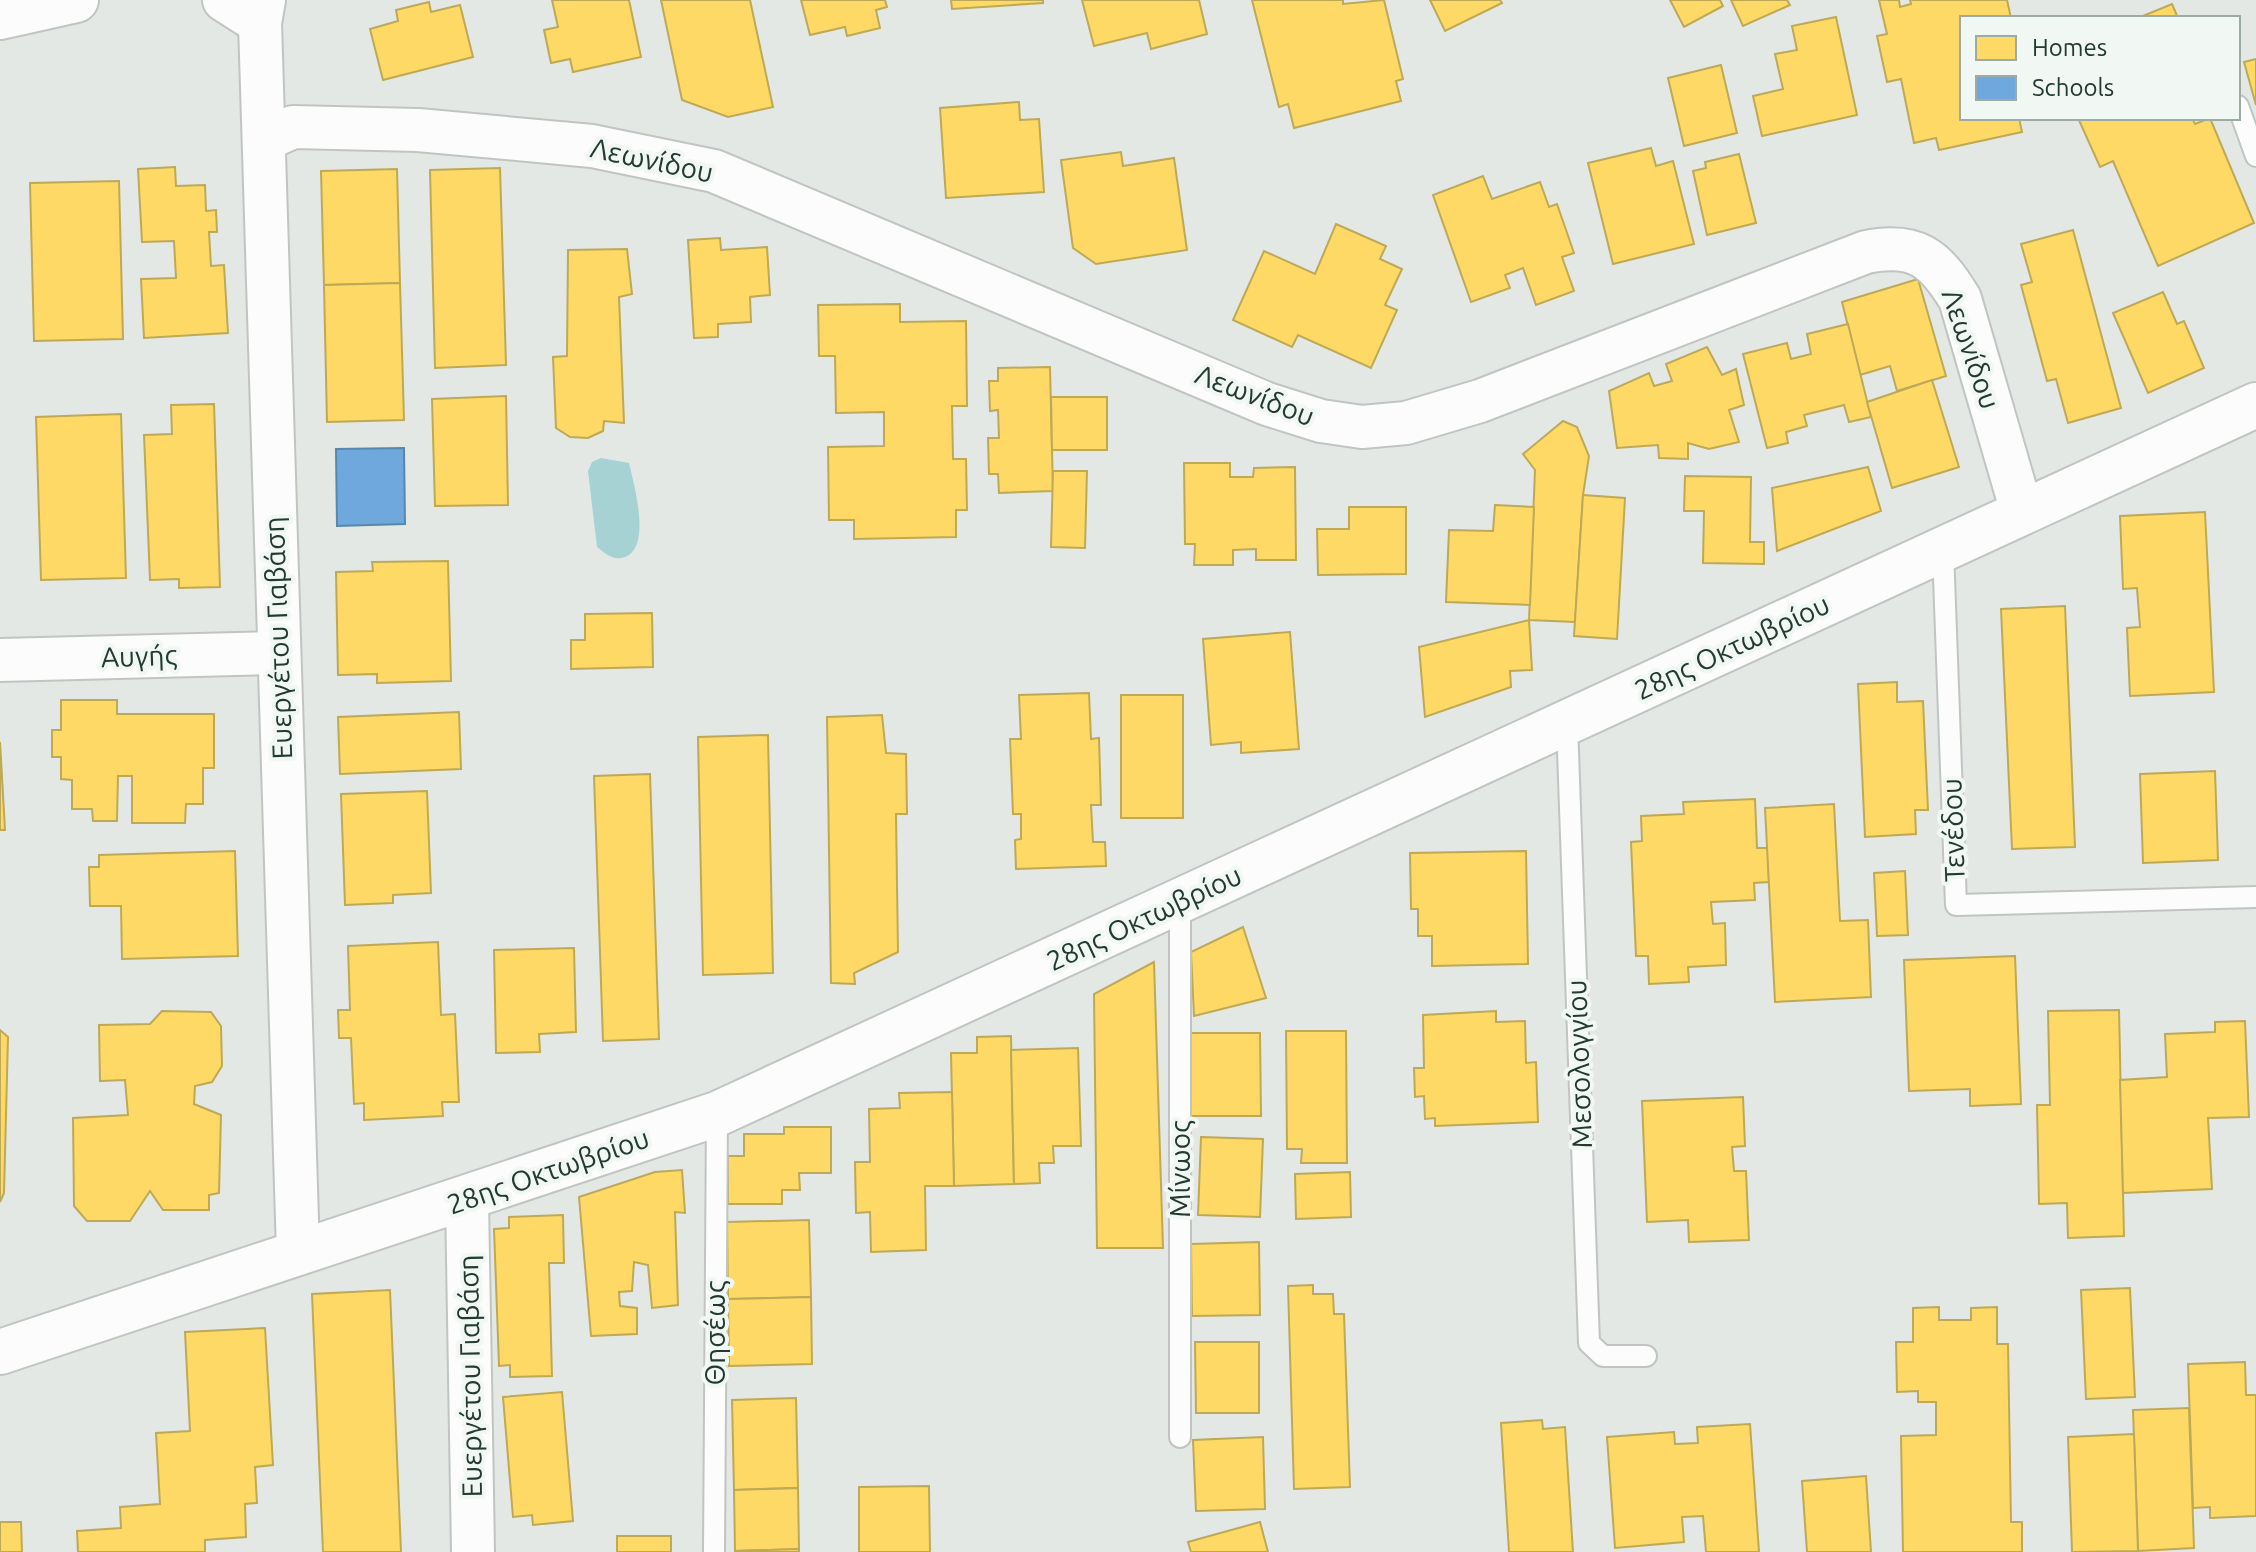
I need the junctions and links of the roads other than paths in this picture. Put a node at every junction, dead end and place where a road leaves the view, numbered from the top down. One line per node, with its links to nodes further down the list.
1 (76, 0): 4 (street)
2 (224, 0): 3 (street)
3 (271, 8): 6 (street); 7 (street, Ευεργέτου Γιαβάση)
4 (0, 17)
5 (2240, 112): 8 (lane)
6 (316, 126): 7 (street, Λεωνίδου); 10 (street, Λεωνίδου)
7 (264, 140): 12 (street, Ευεργέτου Γιαβάση)
8 (2256, 156)
9 (2256, 405): 10 (street, 28ης Οκτωβρίου)
10 (2022, 512): 11 (street, 28ης Οκτωβρίου)
11 (1943, 550): 14 (street, 28ης Οκτωβρίου); 15 (lane, Τενέδου)
12 (278, 653): 13 (street, Αυγής); 19 (street, Ευεργέτου Γιαβάση)
13 (0, 660)
14 (1567, 723): 16 (street, 28ης Οκτωβρίου); 21 (lane, Μεσολογγίου)
15 (2256, 897)
16 (1180, 901): 17 (street, 28ης Οκτωβρίου); 22 (lane, Μίνωος)
17 (717, 1114): 18 (street, 28ης Οκτωβρίου); 24 (lane, Θησέως)
18 (467, 1200): 19 (street, 28ης Οκτωβρίου); 23 (street, Ευεργέτου Γιαβάση)
19 (298, 1252): 20 (street, 28ης Οκτωβρίου)
20 (0, 1352)
21 (1646, 1356)
22 (1180, 1437)
23 (473, 1552)
24 (714, 1552)

